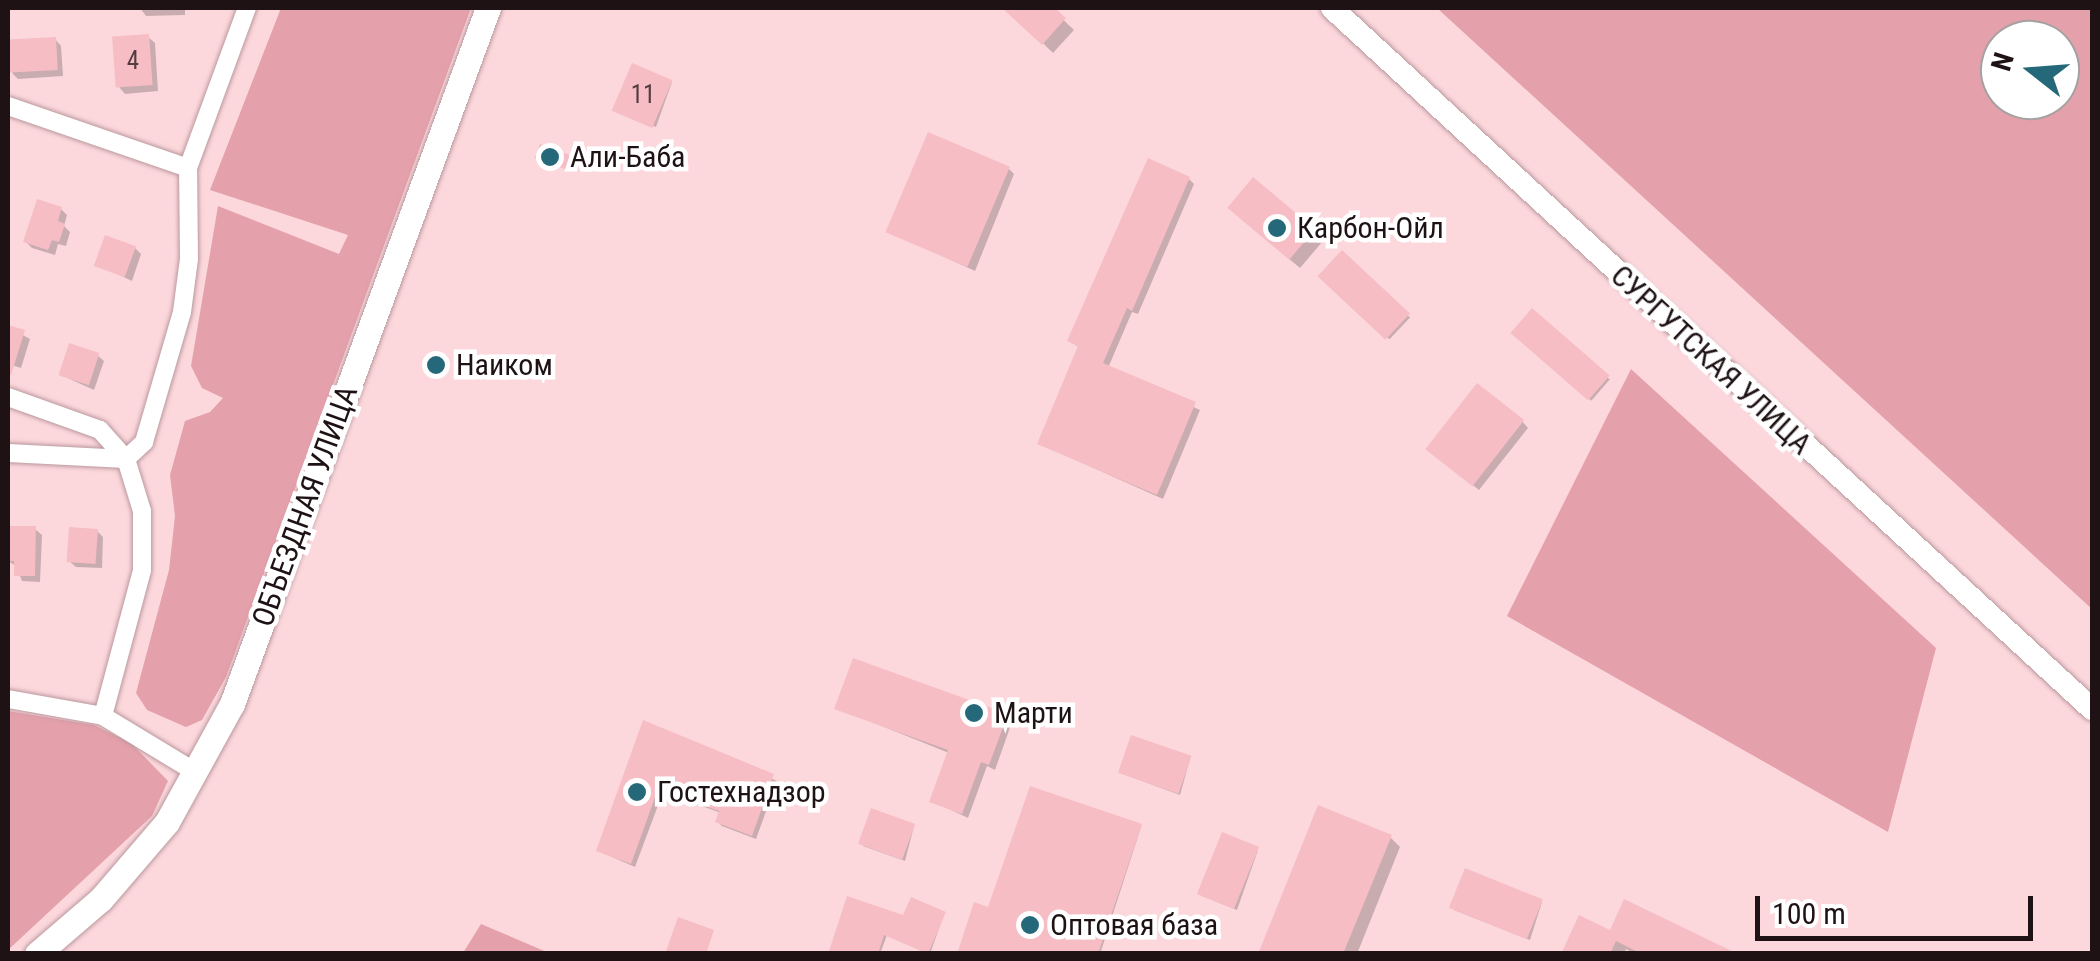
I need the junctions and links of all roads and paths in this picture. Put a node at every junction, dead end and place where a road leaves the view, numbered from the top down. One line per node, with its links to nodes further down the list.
1 (247, 8): 5 (street)
2 (488, 8): 14 (main road, ОБЪЕЗДНАЯ УЛИЦА)
3 (1332, 8): 12 (street, СУРГУТСКАЯ УЛИЦА)
4 (8, 106): 5 (street)
5 (188, 168): 7 (street)
6 (8, 398): 9 (street)
7 (144, 442): 9 (street); 10 (street)
8 (8, 453): 9 (street)
9 (126, 460): 10 (street)
10 (136, 492): 13 (street)
11 (8, 698): 13 (street)
12 (2092, 709)
13 (103, 716): 14 (street)
14 (198, 773): 15 (main road, ОБЪЕЗДНАЯ УЛИЦА)
15 (36, 954)

